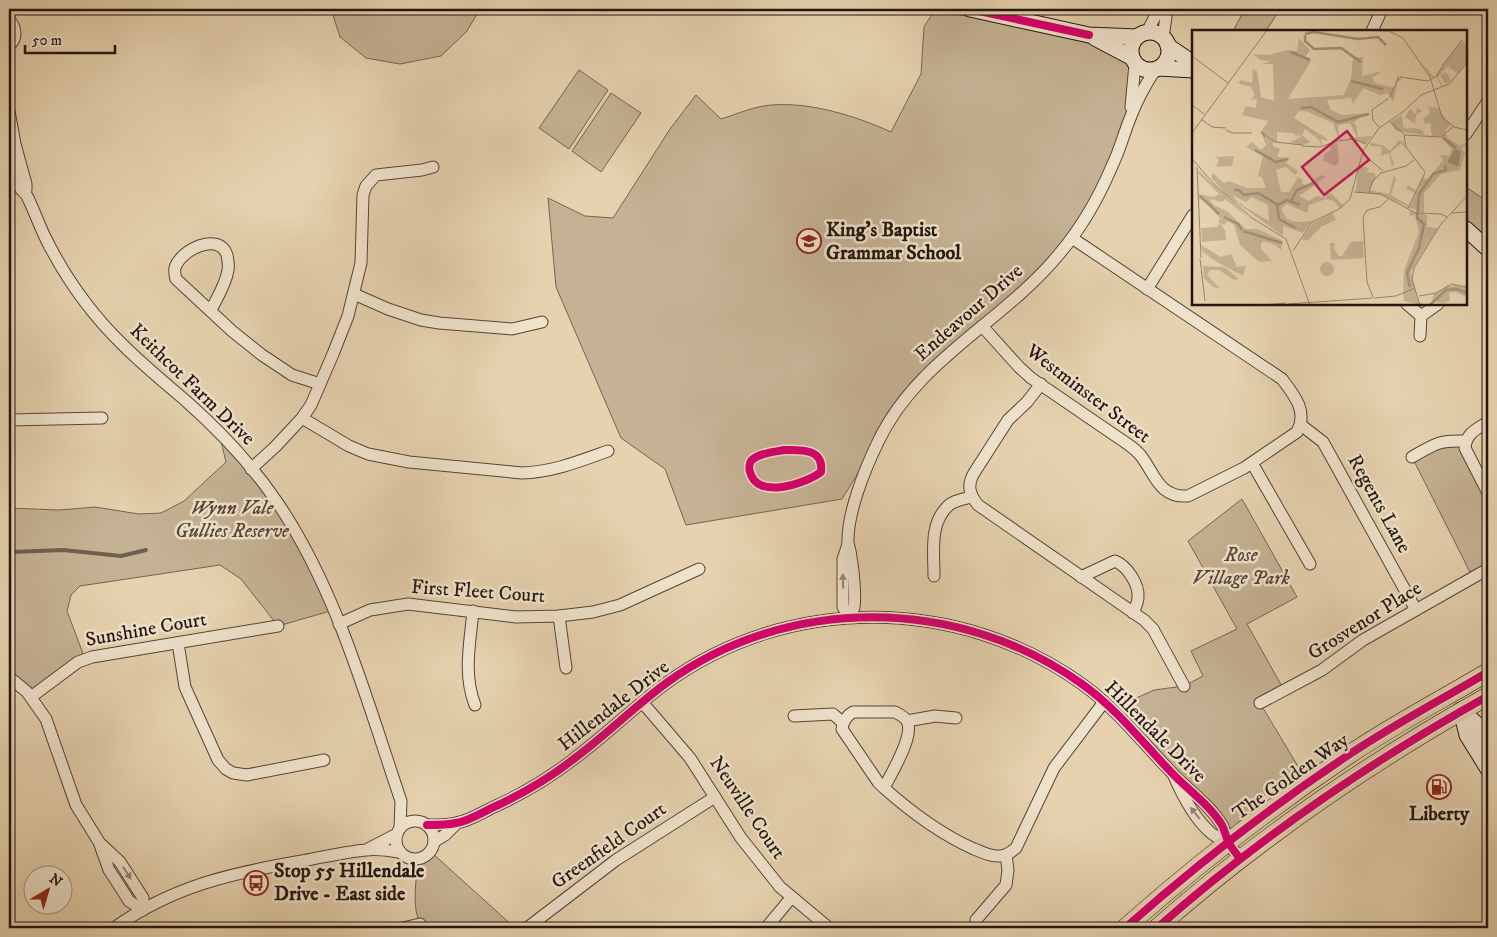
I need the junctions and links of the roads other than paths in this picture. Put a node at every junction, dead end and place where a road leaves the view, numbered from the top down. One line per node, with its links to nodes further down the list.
1 (970, 9): 8 (main road)
2 (1159, 9): 7 (street)
3 (1167, 9): 9 (street)
4 (1382, 9): 6 (street)
5 (9, 19): 10 (street)
6 (1372, 30)
7 (1142, 34): 8 (main road); 9 (main road); 11 (main road)
8 (1089, 35): 11 (main road)
9 (1166, 42): 12 (main road); 13 (main road)
10 (9, 46)
11 (1133, 61): 13 (main road); 17 (street, Endeavour Drive)
12 (1192, 62)
13 (1157, 69): 14 (main road); 17 (street, Endeavour Drive)
14 (1192, 70)
15 (1488, 101): 18 (street)
16 (9, 111): 21 (street, Keithcot Farm Drive)
17 (1130, 116): 24 (street, Endeavour Drive)
18 (1467, 132)
19 (9, 155): 21 (street, Keithcot Farm Drive)
20 (433, 167): 27 (street)
21 (26, 194): 46 (street, Keithcot Farm Drive)
22 (1192, 217): 26 (street)
23 (1467, 230): 25 (main road)
24 (1072, 238): 26 (street); 33 (street, Endeavour Drive)
25 (1488, 249)
26 (1147, 289): 41 (street)
27 (354, 294): 32 (street); 35 (street)
28 (1408, 305): 31 (street)
29 (1437, 305): 31 (street)
30 (211, 310): 30 (street); 35 (street)
31 (1421, 316): 34 (street)
32 (542, 322)
33 (982, 326): 36 (street, Westminster Street); 58 (street, Endeavour Drive)
34 (1420, 336)
35 (320, 384): 38 (street)
36 (1041, 384): 45 (street, Westminster Street); 48 (street)
37 (102, 418): 39 (street)
38 (302, 418): 43 (street); 46 (street)
39 (9, 420)
40 (1488, 422): 42 (street)
41 (1301, 425): 45 (street); 54 (street, Regents Lane)
42 (1465, 441): 44 (street); 47 (street)
43 (608, 451)
44 (1412, 457)
45 (1252, 463): 49 (street)
46 (251, 469): 59 (street, Keithcot Farm Drive)
47 (1488, 493)
48 (972, 496): 52 (street); 53 (street)
49 (1310, 564)
50 (699, 569): 57 (street, First Fleet Court)
51 (1488, 569): 54 (street, Grosvenor Place)
52 (934, 576)
53 (1081, 577): 56 (street); 56 (street)
54 (1416, 610): 71 (street, Grosvenor Place)
55 (473, 611): 57 (street, First Fleet Court); 59 (street, First Fleet Court); 72 (street)
56 (1133, 612): 65 (street)
57 (559, 616): 62 (street)
58 (850, 617): 69 (street, Hillendale Drive); 70 (street, Hillendale Drive)
59 (339, 624): 83 (street, Keithcot Farm Drive)
60 (278, 626): 61 (street, Sunshine Court)
61 (178, 643): 68 (street, Sunshine Court); 79 (street)
62 (566, 668)
63 (1488, 672): 66 (main road, The Golden Way)
64 (9, 677): 68 (street)
65 (1184, 686)
66 (1450, 694): 73 (main road); 88 (main road, The Golden Way)
67 (1488, 696): 73 (main road, The Golden Way)
68 (31, 697): 94 (street)
69 (642, 702): 82 (street, Neuville Court); 85 (street, Hillendale Drive)
70 (1104, 702): 88 (street, Hillendale Drive); 91 (street)
71 (1260, 703)
72 (475, 705)
73 (1461, 711): 78 (main road); 80 (main road); 92 (main road, The Golden Way)
74 (794, 716): 77 (street)
75 (956, 718): 76 (street)
76 (907, 721): 77 (street); 81 (street)
77 (842, 722): 81 (street)
78 (1488, 744)
79 (324, 760)
80 (1488, 769)
81 (884, 788): 91 (street)
82 (715, 797): 93 (street, Neuville Court); 99 (street, Greenfield Court)
83 (401, 801): 84 (street, Keithcot Farm Drive); 86 (street, Keithcot Farm Drive)
84 (423, 823): 85 (street, Hillendale Drive); 86 (street); 87 (street)
85 (457, 823): 87 (street, Hillendale Drive)
86 (399, 831): 89 (street); 90 (street)
87 (435, 841): 90 (street)
88 (1228, 842): 92 (street, Hillendale Drive); 102 (main road, The Golden Way)
89 (368, 849): 90 (street); 94 (street)
90 (400, 852)
91 (1006, 855): 95 (street)
92 (1240, 859): 103 (main road, The Golden Way)
93 (791, 898): 100 (street); 101 (street, Neuville Court)
94 (143, 910): 97 (street)
95 (976, 920)
96 (420, 924): 98 (street)
97 (114, 928)
98 (403, 928)
99 (527, 928)
100 (766, 928)
101 (828, 928)
102 (1125, 928)
103 (1157, 928)

